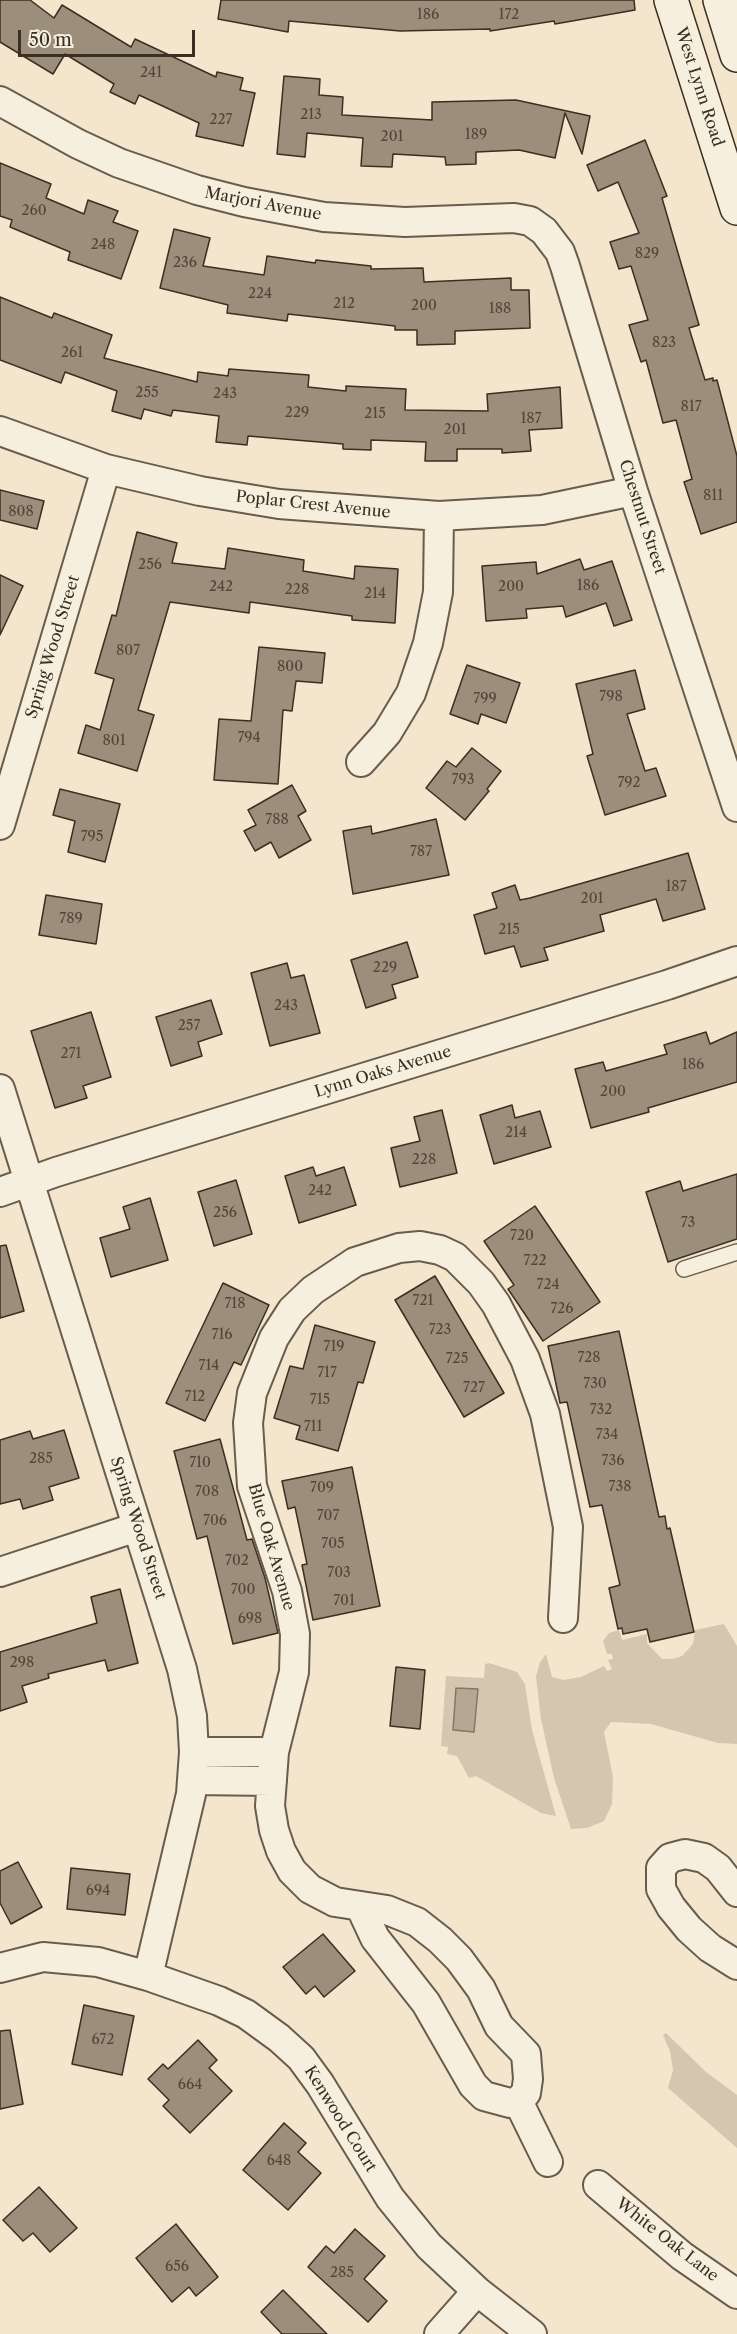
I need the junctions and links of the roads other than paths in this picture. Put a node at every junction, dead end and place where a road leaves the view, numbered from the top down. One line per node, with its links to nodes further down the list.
1 (671, 0): 5 (main road, West Lynn Road)
2 (720, 0): 3 (main road)
3 (737, 54)
4 (0, 101): 6 (street, Marjori Avenue)
5 (737, 207)
6 (542, 230): 9 (street, Chestnut Street)
7 (0, 431): 8 (street, Poplar Crest Avenue)
8 (106, 469): 10 (street, Poplar Crest Avenue); 13 (street, Spring Wood Street)
9 (633, 491): 10 (street, Poplar Crest Avenue); 12 (street, Chestnut Street)
10 (439, 516): 11 (street)
11 (361, 762)
12 (737, 807)
13 (0, 825)
14 (737, 961): 16 (street, Lynn Oaks Avenue)
15 (0, 1089): 16 (street, Spring Wood Street)
16 (28, 1181): 17 (street, Lynn Oaks Avenue); 20 (street, Spring Wood Street)
17 (0, 1192)
18 (737, 1252): 19 (lane)
19 (684, 1269)
20 (137, 1527): 21 (street); 24 (street, Spring Wood Street)
21 (0, 1572)
22 (563, 1618): 23 (street, Blue Oak Avenue)
23 (274, 1752): 24 (street); 25 (street, Blue Oak Avenue)
24 (193, 1766): 25 (street); 30 (street, Spring Wood Street)
25 (272, 1781): 27 (street, Blue Oak Avenue)
26 (737, 1892): 28 (street)
27 (360, 1906): 31 (street); 31 (street, Blue Oak Avenue)
28 (737, 1965)
29 (0, 1968): 30 (street, Kenwood Court)
30 (148, 1976): 34 (street, Kenwood Court)
31 (518, 2101): 32 (street)
32 (548, 2162)
33 (598, 2185): 35 (street, White Oak Lane)
34 (477, 2291): 36 (street); 37 (street, Kenwood Court)
35 (737, 2294)
36 (439, 2334)
37 (532, 2334)

